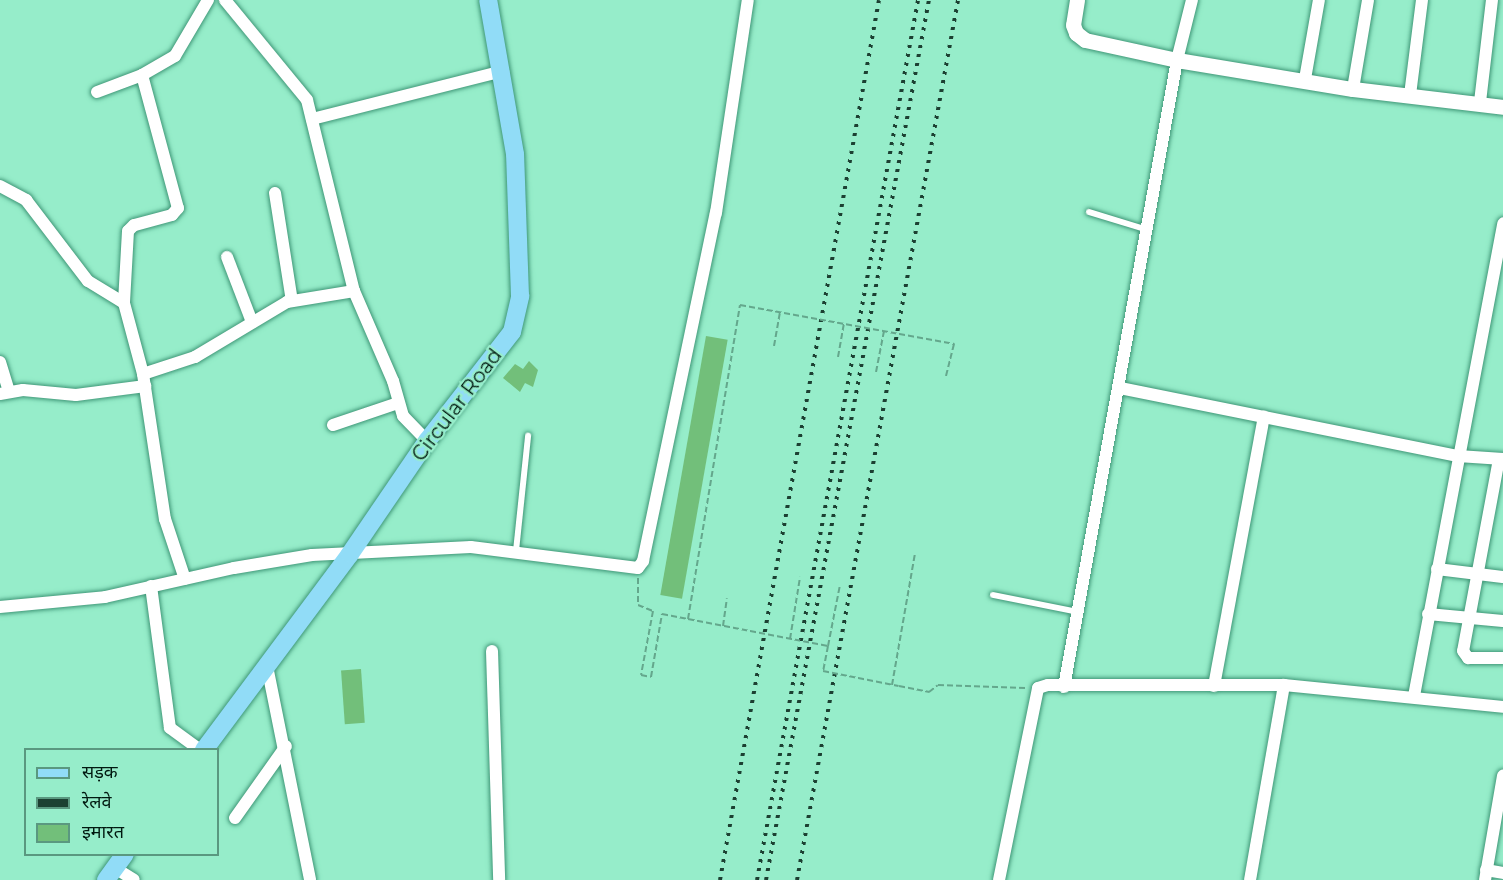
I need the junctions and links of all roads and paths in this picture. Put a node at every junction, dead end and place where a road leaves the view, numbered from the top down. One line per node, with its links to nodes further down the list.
1 (208, 0): 13 (street)
2 (225, 0): 20 (street)
3 (488, 0): 12 (main road, Circular Road)
4 (748, 0): 53 (street)
5 (1077, 0): 11 (street)
6 (1192, 0): 11 (street)
7 (1319, 0): 14 (street)
8 (1368, 0): 15 (street)
9 (1422, 0): 17 (street)
10 (1492, 0): 18 (street)
11 (1177, 60): 14 (street); 25 (street)
12 (502, 71): 20 (street); 46 (main road, Circular Road)
13 (142, 75): 16 (street); 29 (street)
14 (1305, 79): 15 (street)
15 (1353, 89): 17 (street)
16 (97, 92)
17 (1410, 95): 18 (street)
18 (1480, 102): 19 (street)
19 (1503, 107)
20 (312, 119): 27 (street)
21 (0, 186): 29 (street)
22 (275, 193): 28 (street)
23 (1089, 212): 25 (lane)
24 (1503, 223): 47 (street)
25 (1148, 231): 40 (street)
26 (227, 257): 31 (street)
27 (354, 291): 28 (street); 42 (street)
28 (292, 301): 31 (street)
29 (124, 303): 39 (street)
30 (780, 312): 32 (path, bridge); 34 (path); 66 (path, bridge)
31 (252, 322): 39 (street)
32 (844, 324): 33 (path, bridge); 35 (path)
33 (884, 332): 37 (path); 38 (path, bridge)
34 (774, 346)
35 (838, 357)
36 (0, 362): 41 (street)
37 (876, 372)
38 (945, 376)
39 (144, 380): 41 (street); 58 (street)
40 (1120, 388): 43 (street); 64 (street)
41 (4, 393)
42 (398, 403): 44 (street); 46 (street)
43 (1264, 417): 47 (street); 77 (street)
44 (333, 425)
45 (528, 435): 50 (lane)
46 (427, 441): 52 (main road, Circular Road)
47 (1458, 456): 48 (street); 54 (street)
48 (1501, 459): 49 (street)
49 (1497, 505): 55 (street)
50 (516, 551): 52 (street); 53 (street)
51 (915, 553): 75 (path)
52 (350, 554): 58 (street); 74 (main road, Circular Road)
53 (638, 568): 66 (path, bridge)
54 (1437, 569): 55 (street); 65 (street)
55 (1477, 576): 57 (street); 67 (street)
56 (800, 577): 70 (path)
57 (1503, 577)
58 (184, 579): 60 (street)
59 (840, 585): 71 (path)
60 (151, 586): 63 (street); 83 (street)
61 (993, 595): 64 (lane)
62 (727, 598): 69 (path)
63 (0, 607)
64 (1078, 613): 78 (street)
65 (1428, 614): 67 (street); 80 (street)
66 (688, 619): 69 (path, bridge)
67 (1468, 619): 68 (street); 73 (street)
68 (1503, 621)
69 (723, 626): 70 (path, bridge)
70 (790, 639): 71 (path, bridge)
71 (828, 646): 75 (path, bridge)
72 (492, 651): 93 (street)
73 (1503, 658)
74 (267, 666): 82 (street); 84 (main road, Circular Road)
75 (892, 685): 79 (path, bridge)
76 (1284, 685): 77 (street); 80 (street); 95 (street)
77 (1214, 686): 78 (street)
78 (1064, 687): 79 (street)
79 (1038, 688): 94 (street)
80 (1414, 696): 81 (street)
81 (1503, 707)
82 (285, 746): 86 (street); 92 (street)
83 (197, 748)
84 (206, 748)
85 (1502, 782): 87 (street)
86 (235, 818)
87 (1498, 831): 90 (street)
88 (115, 868): 91 (street)
89 (1503, 873): 90 (street)
90 (1485, 875)
91 (134, 880)
92 (310, 880)
93 (499, 880)
94 (999, 880)
95 (1250, 880)

